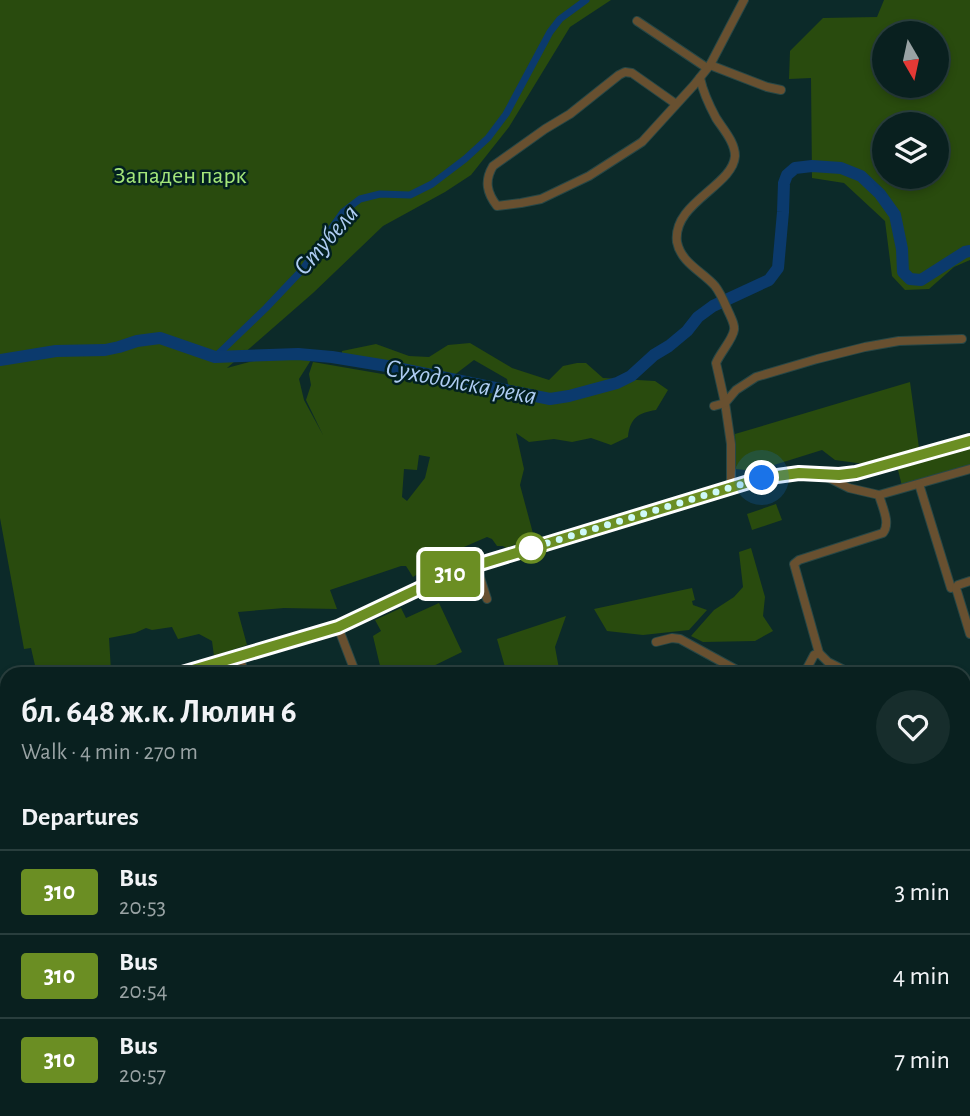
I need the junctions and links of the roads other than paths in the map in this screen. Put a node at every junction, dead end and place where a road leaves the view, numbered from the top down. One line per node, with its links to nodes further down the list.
1 (744, 0): 3 (street)
2 (637, 21): 3 (street)
3 (708, 66): 4 (street); 5 (street)
4 (700, 78): 6 (street); 8 (street)
5 (781, 90)
6 (676, 104): 6 (street)
7 (962, 339): 8 (street)
8 (725, 403): 9 (street); 14 (street)
9 (714, 406)
10 (970, 441): 12 (main road)
11 (970, 469): 13 (street)
12 (822, 474): 14 (main road); 15 (street)
13 (919, 484): 15 (street); 18 (street)
14 (731, 487): 16 (main road)
15 (879, 495): 23 (street)
16 (476, 565): 19 (street); 20 (main road)
17 (970, 581): 21 (street)
18 (951, 587)
19 (487, 599)
20 (338, 627): 24 (main road); 27 (street)
21 (970, 634)
22 (656, 642): 28 (street)
23 (819, 653): 29 (street); 30 (street)
24 (239, 657): 25 (main road); 26 (street)
25 (204, 667)
26 (243, 667)
27 (353, 667)
28 (731, 667)
29 (808, 667)
30 (838, 667)

